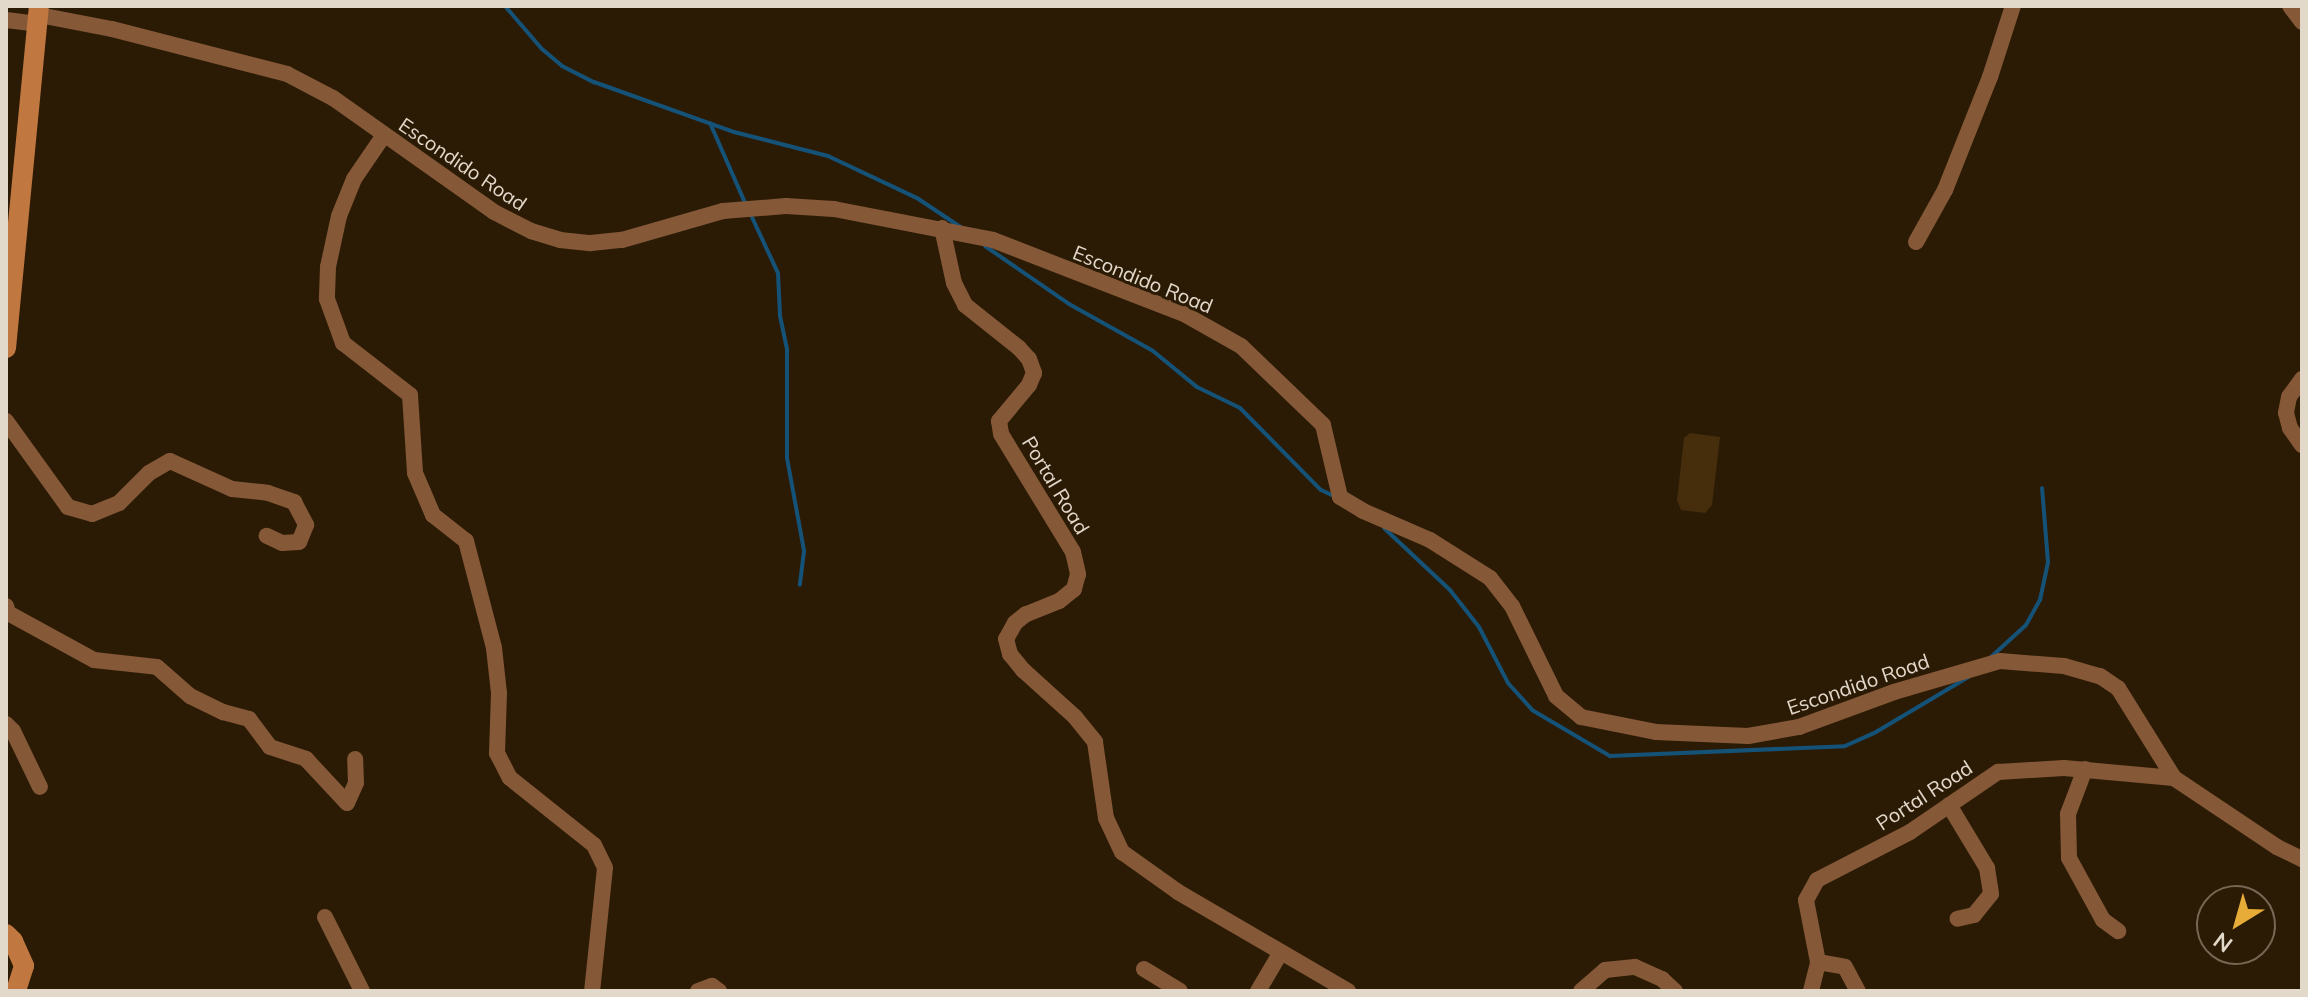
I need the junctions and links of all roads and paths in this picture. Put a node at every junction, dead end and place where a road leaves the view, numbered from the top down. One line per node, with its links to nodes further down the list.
1 (2013, 6): 8 (street)
2 (2290, 6): 5 (street)
3 (39, 15): 4 (street, Escondido Road); 6 (street, Escondido Road); 9 (street)
4 (6, 20)
5 (2302, 22)
6 (384, 135): 7 (street, Escondido Road); 32 (street)
7 (942, 228): 19 (street, Escondido Road); 27 (street, Portal Road)
8 (1916, 242)
9 (8, 304): 10 (street)
10 (6, 348)
11 (2302, 379): 13 (street)
12 (6, 421): 14 (street)
13 (2302, 445)
14 (267, 536)
15 (6, 606): 17 (street)
16 (6, 724): 20 (street)
17 (355, 759)
18 (2085, 769): 19 (street, Portal Road); 21 (street, Portal Road); 25 (street)
19 (2174, 778): 22 (street, Escondido Road)
20 (40, 787)
21 (1949, 805): 24 (street); 28 (street, Portal Road)
22 (2302, 859)
23 (325, 917): 31 (street)
24 (1957, 919)
25 (2118, 931)
26 (6, 934): 30 (street)
27 (1281, 952): 36 (street); 37 (street, Portal Road)
28 (1818, 962): 40 (street, Portal Road); 41 (street)
29 (1144, 969): 35 (street)
30 (16, 991)
31 (362, 991)
32 (592, 991)
33 (698, 991): 34 (street)
34 (719, 991)
35 (1180, 991)
36 (1258, 991)
37 (1348, 991)
38 (1581, 991): 39 (street)
39 (1675, 991)
40 (1811, 991)
41 (1858, 991)

